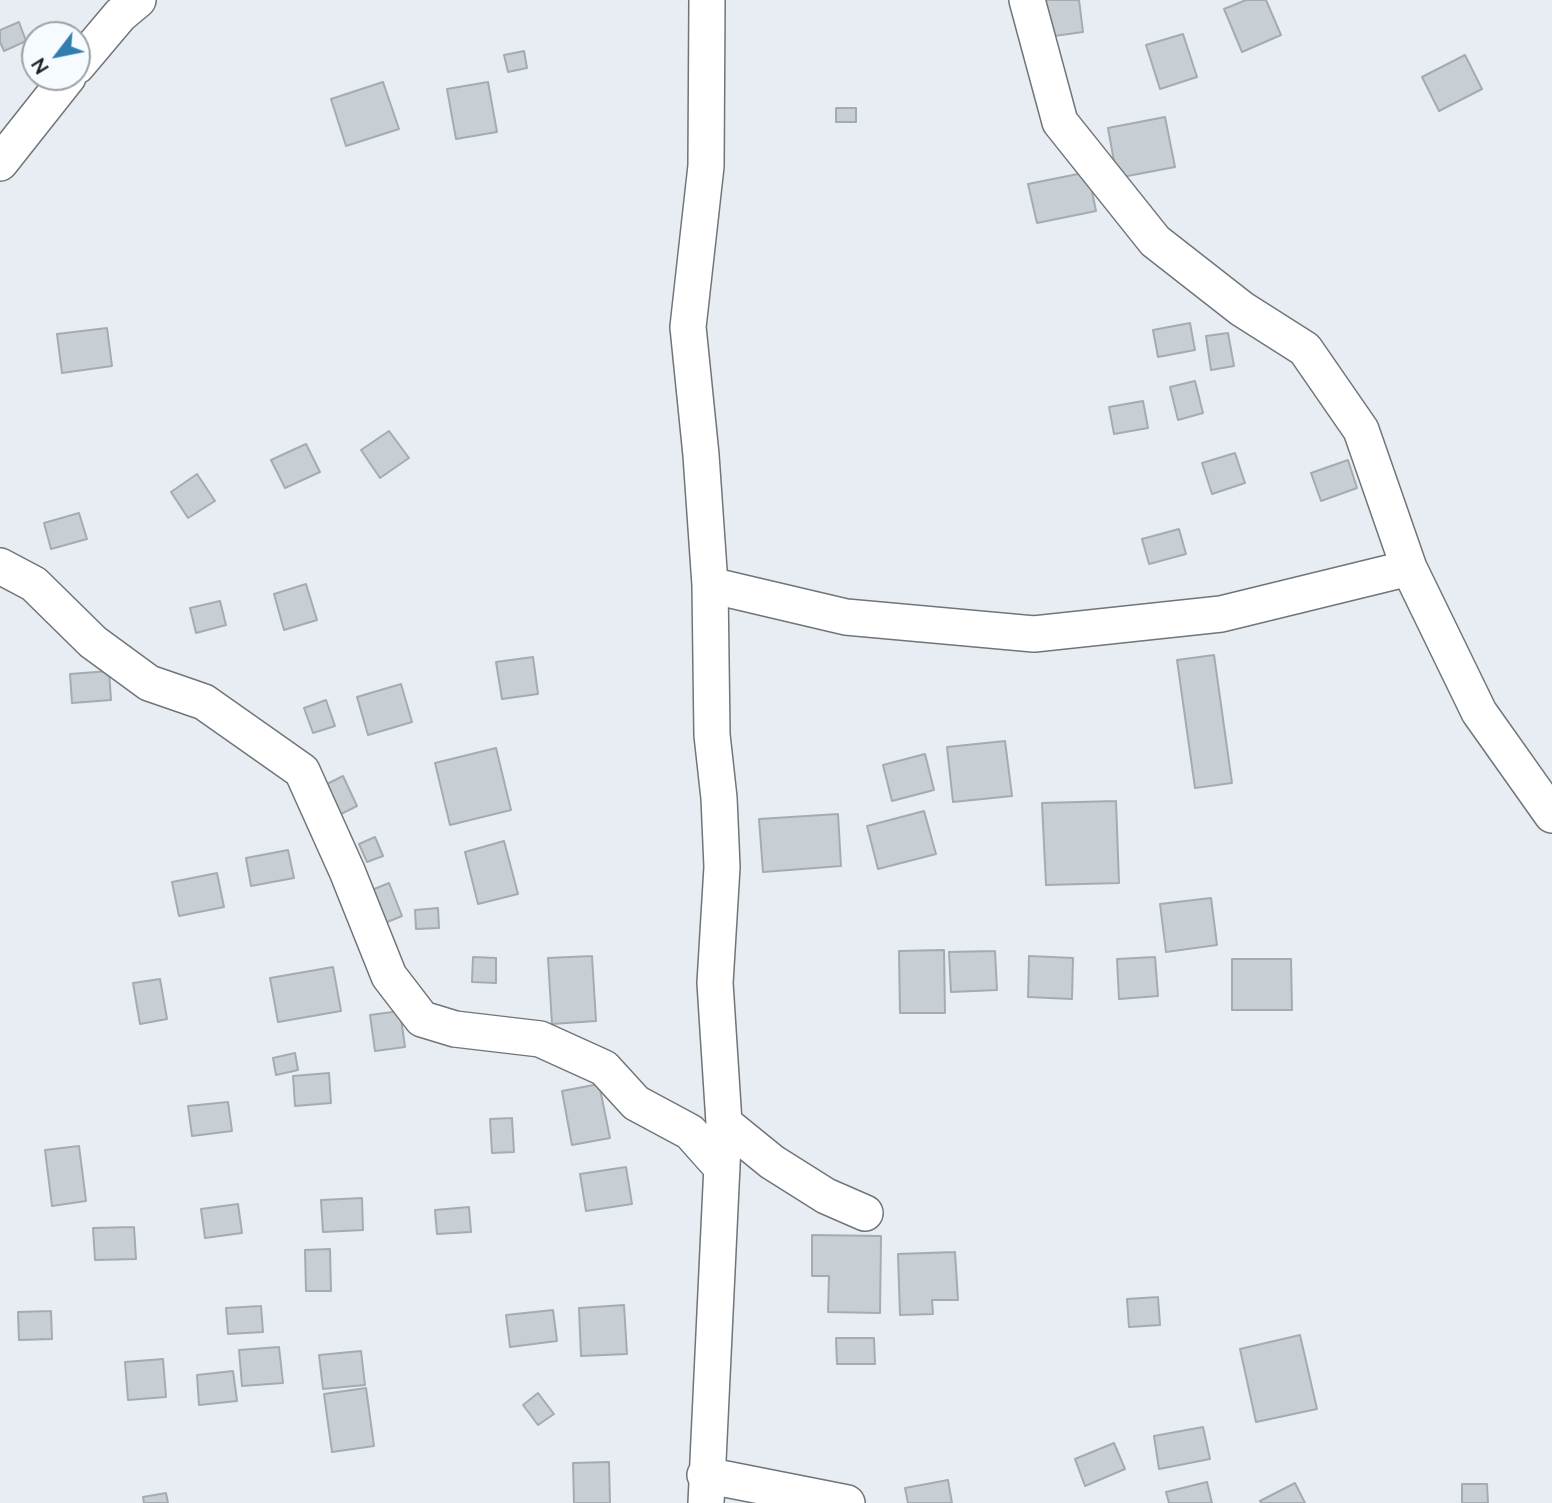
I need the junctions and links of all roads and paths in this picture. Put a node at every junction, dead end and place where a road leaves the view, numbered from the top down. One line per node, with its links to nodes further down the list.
1 (138, 0): 4 (street)
2 (707, 0): 9 (street)
3 (1027, 0): 8 (street)
4 (91, 49)
5 (57, 91): 6 (street)
6 (0, 163)
7 (0, 566): 12 (street)
8 (1409, 568): 9 (street); 10 (street)
9 (710, 584): 11 (street)
10 (1552, 815)
11 (724, 1123): 12 (street); 13 (street)
12 (722, 1168): 14 (street)
13 (865, 1213)
14 (705, 1489): 15 (street)
15 (847, 1503)

